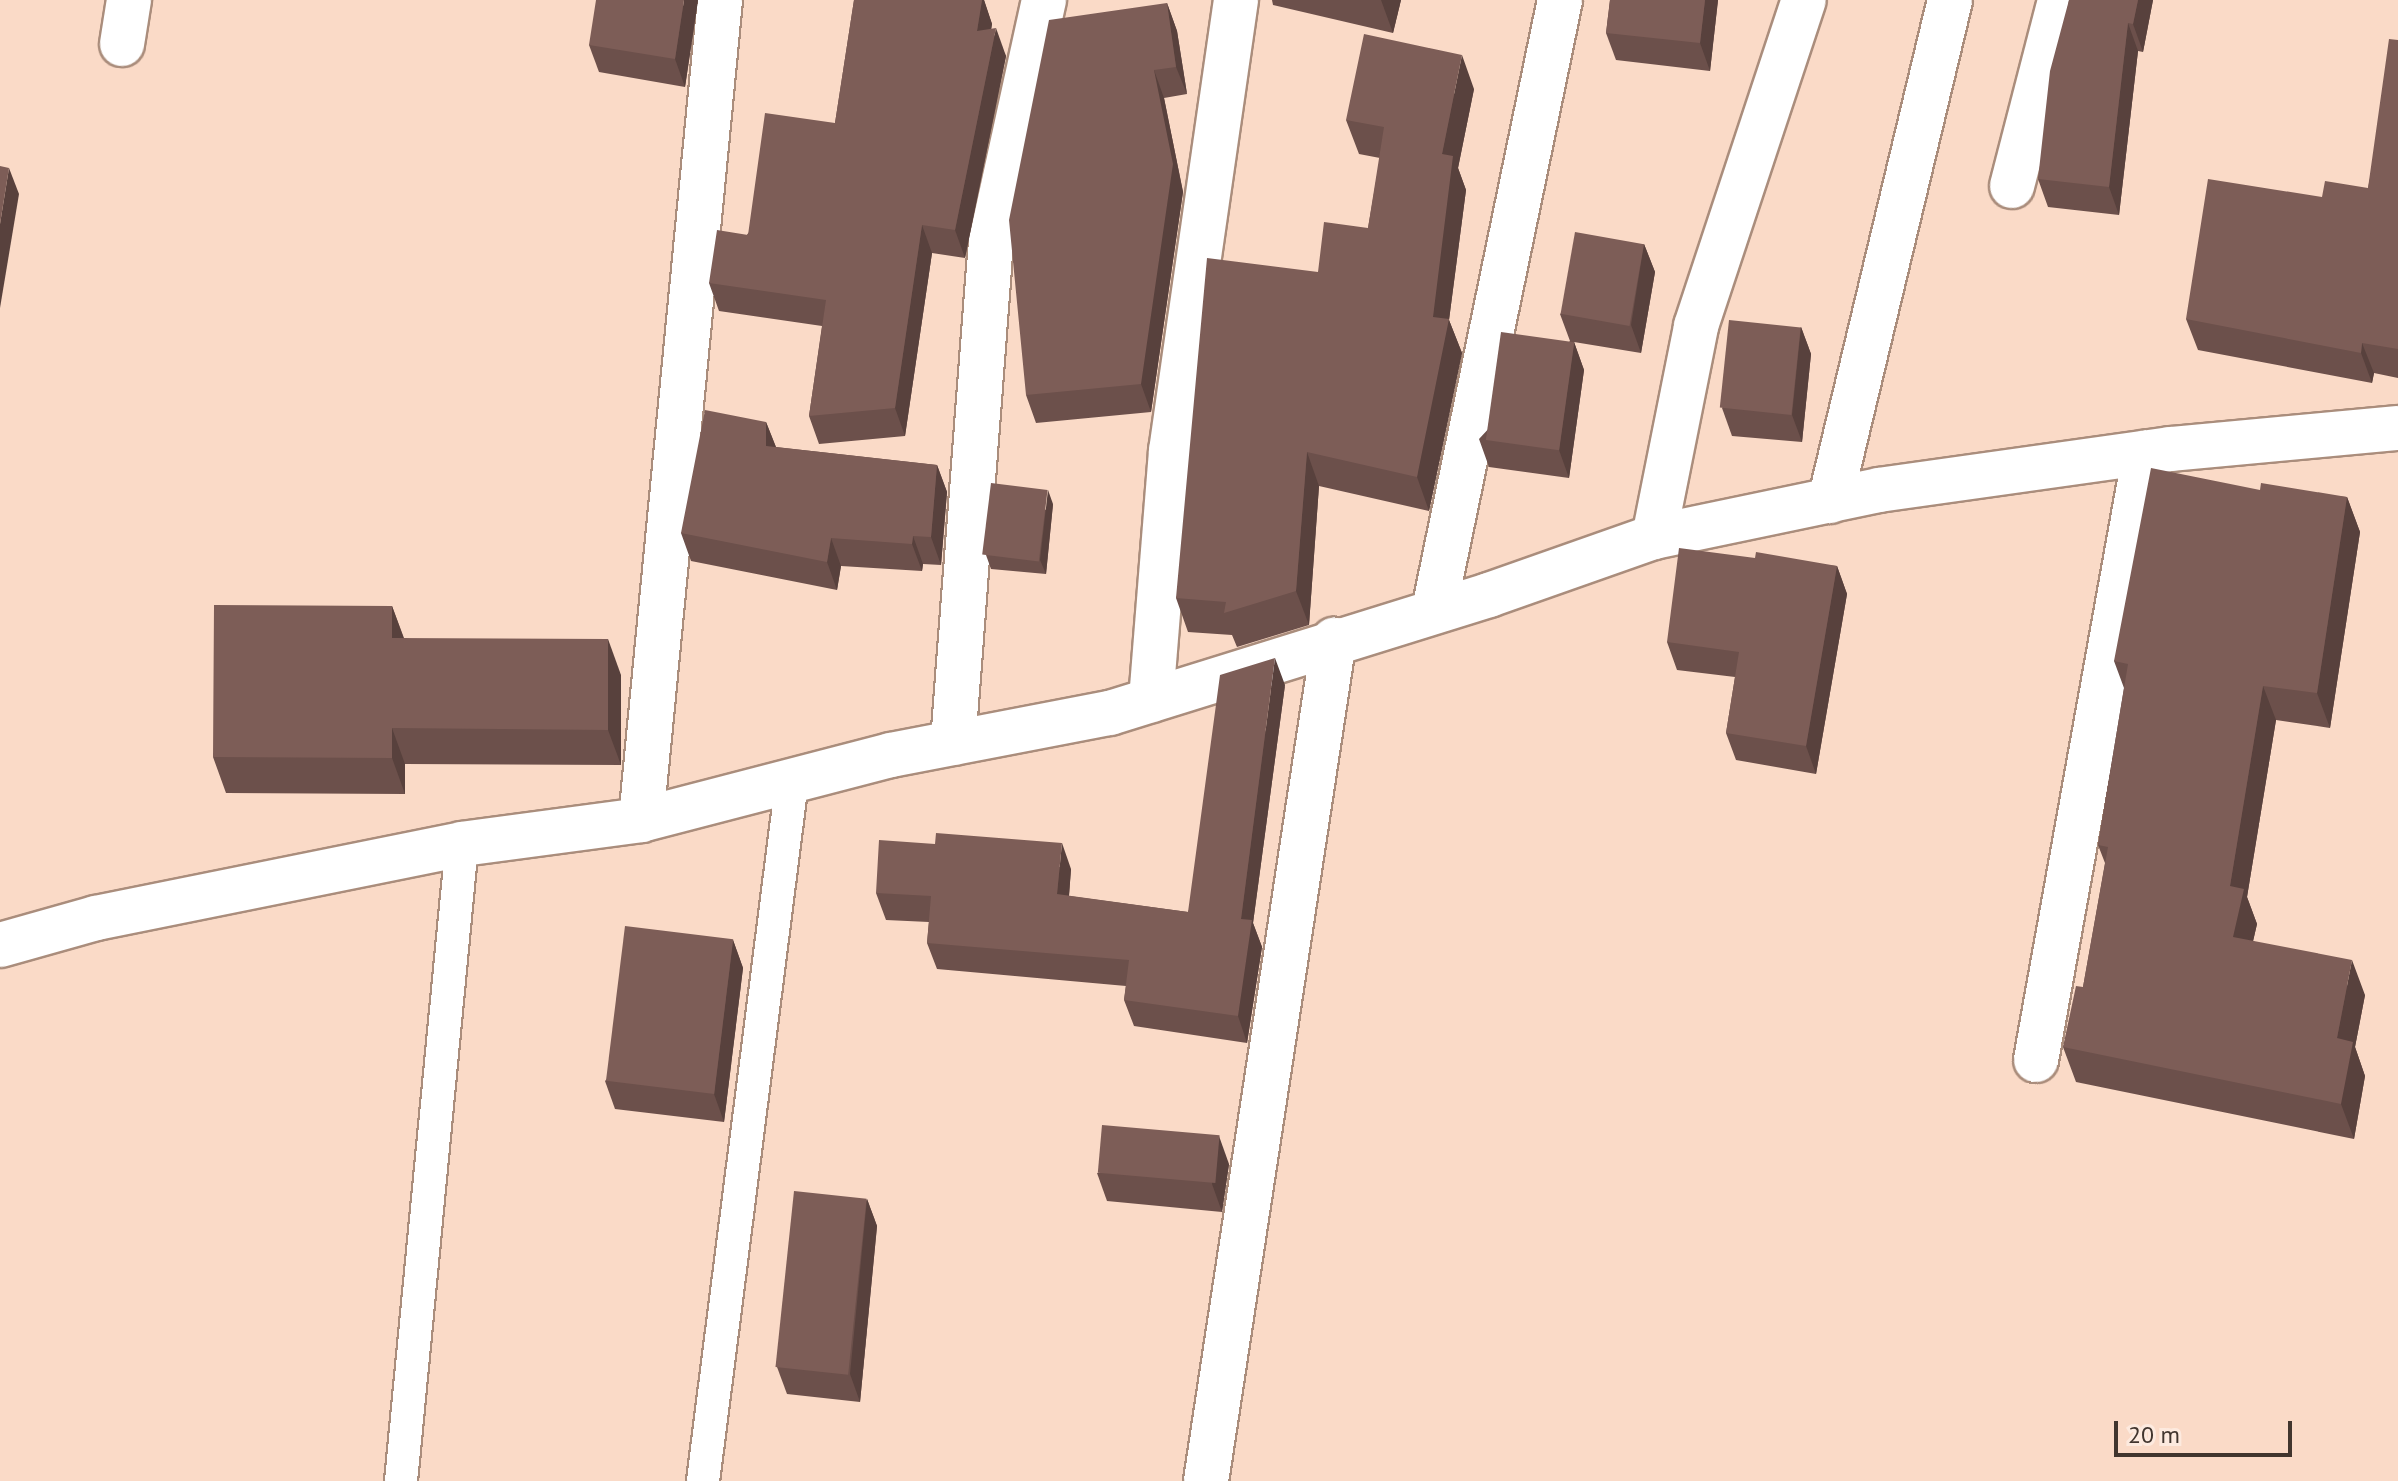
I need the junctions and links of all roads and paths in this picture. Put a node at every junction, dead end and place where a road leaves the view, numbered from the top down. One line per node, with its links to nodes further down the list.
1 (129, 0): 9 (street)
2 (720, 0): 20 (street)
3 (1044, 0): 18 (street)
4 (1236, 0): 17 (street)
5 (1560, 0): 15 (street)
6 (1804, 0): 14 (street)
7 (1950, 0): 13 (street)
8 (2060, 0): 10 (street)
9 (122, 44)
10 (2012, 186)
11 (2398, 428): 12 (street)
12 (2145, 453): 13 (street); 23 (street)
13 (1830, 501): 14 (street)
14 (1654, 537): 15 (street)
15 (1434, 610): 16 (street)
16 (1334, 640): 17 (street); 26 (street)
17 (1151, 700): 18 (street)
18 (953, 743): 19 (street)
19 (792, 781): 20 (street); 25 (lane)
20 (641, 820): 21 (street)
21 (462, 844): 22 (street); 24 (lane)
22 (0, 945)
23 (2036, 1060)
24 (401, 1481)
25 (703, 1481)
26 (1206, 1481)

